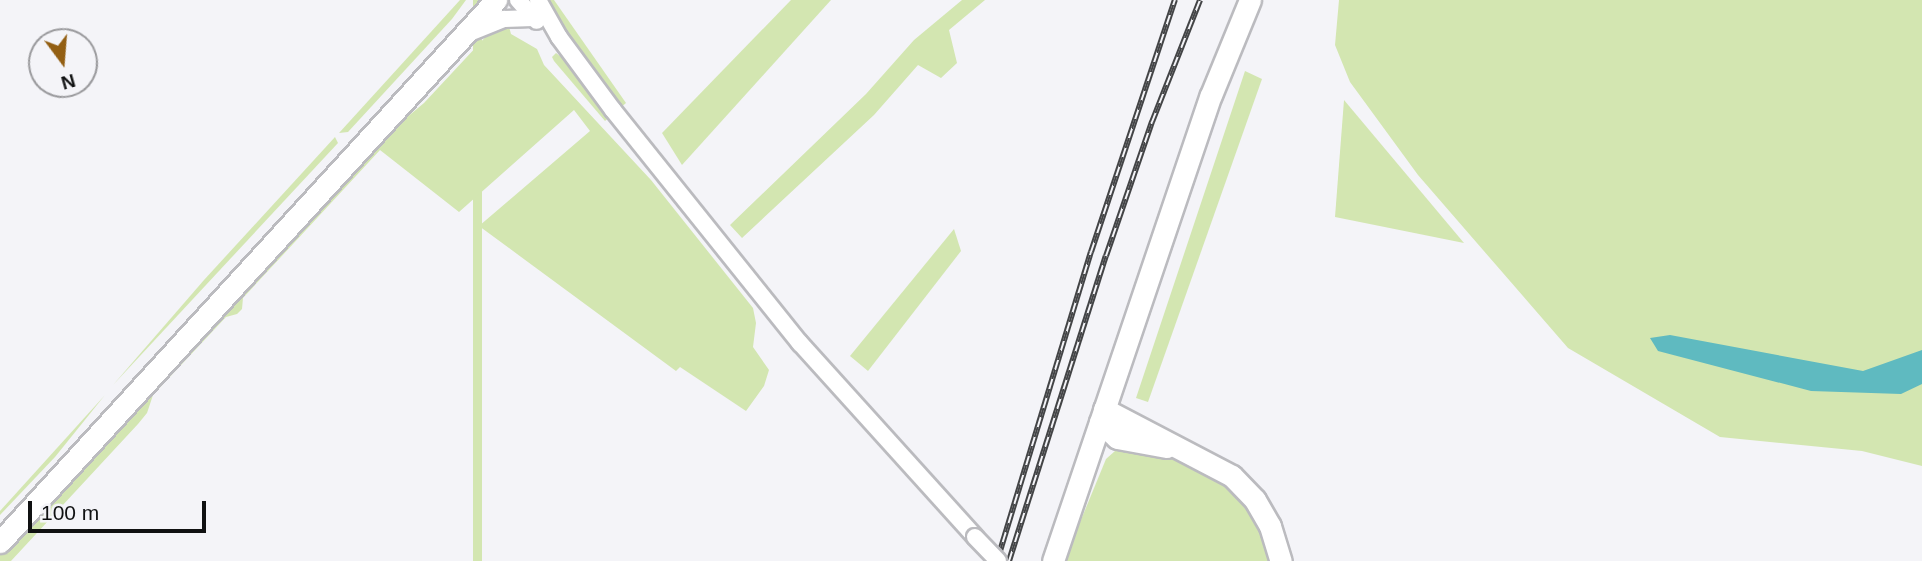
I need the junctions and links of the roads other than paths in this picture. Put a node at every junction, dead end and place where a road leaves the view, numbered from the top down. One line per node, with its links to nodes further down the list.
1 (496, 0): 6 (main road)
2 (519, 0): 5 (street)
3 (538, 0): 7 (street)
4 (1250, 0): 8 (main road)
5 (533, 18): 6 (street); 7 (street)
6 (466, 34): 12 (main road)
7 (559, 37): 13 (street, bridge)
8 (1102, 416): 9 (main road); 10 (main road); 11 (main road)
9 (1130, 443): 10 (main road); 11 (main road)
10 (1178, 448): 15 (main road)
11 (1083, 468): 14 (main road)
12 (0, 542)
13 (998, 561)
14 (1053, 561)
15 (1281, 561)

